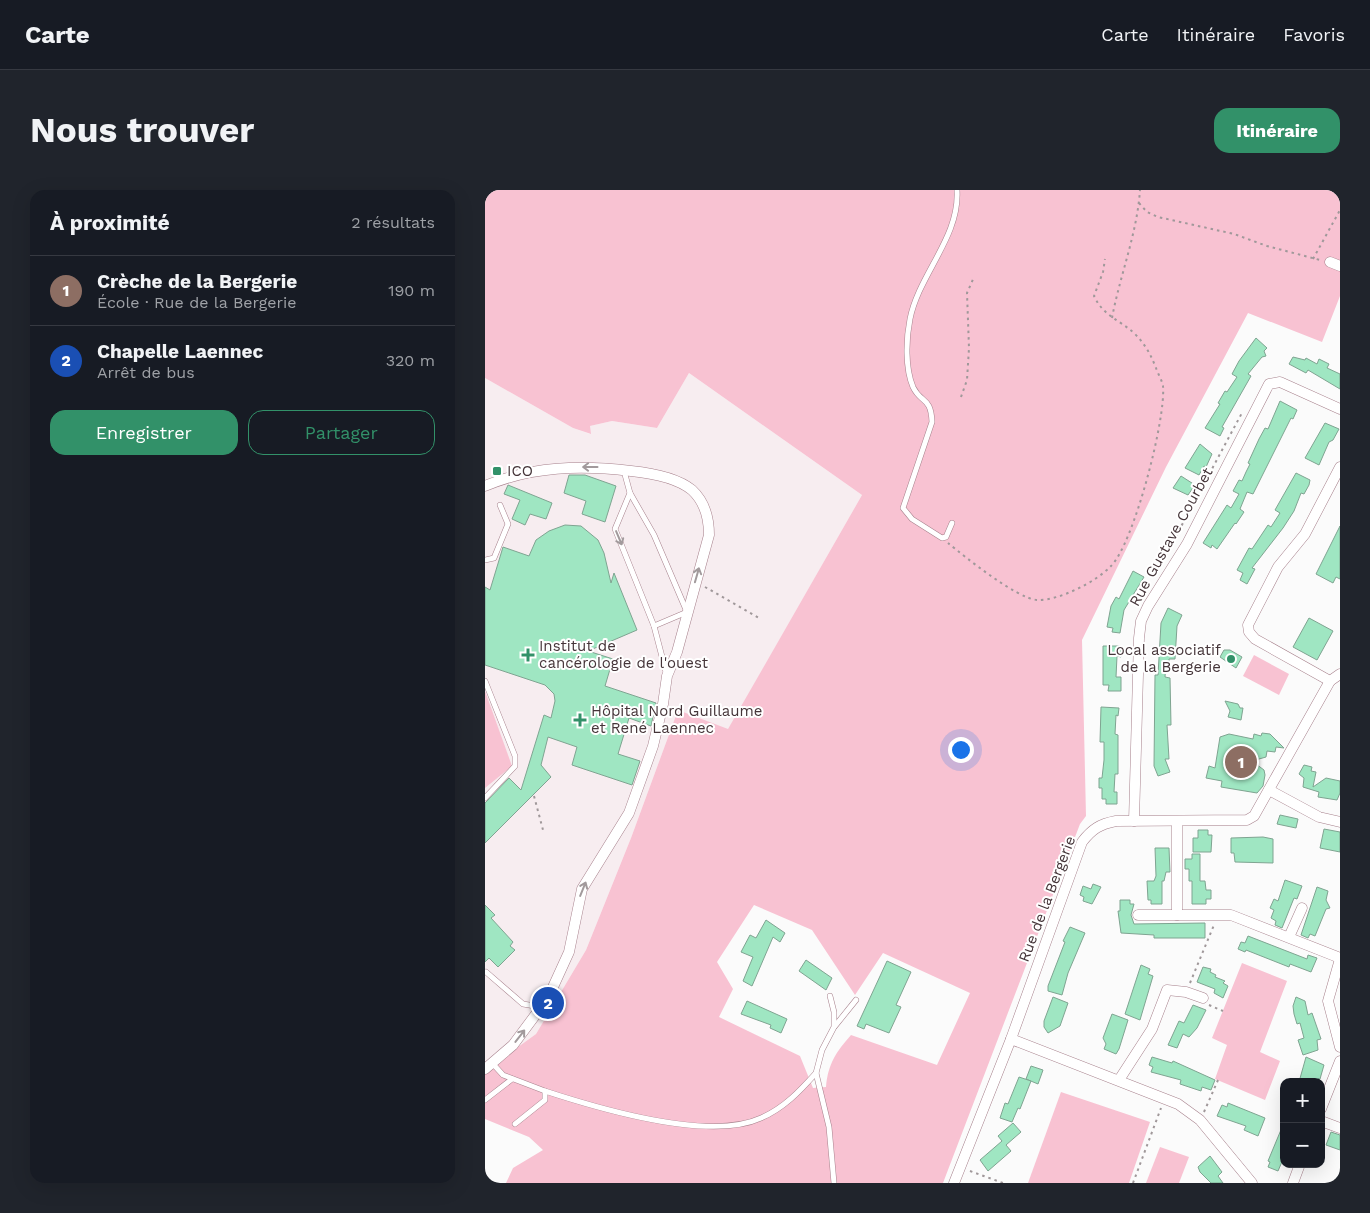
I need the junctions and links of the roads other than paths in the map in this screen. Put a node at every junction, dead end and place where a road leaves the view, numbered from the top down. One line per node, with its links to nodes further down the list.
1 (957, 190): 10 (lane)
2 (1330, 262): 3 (street)
3 (1340, 266)
4 (1340, 409): 20 (street, Rue Gustave Courbet)
5 (1340, 467): 17 (street)
6 (624, 470): 7 (street, one-way to 7); 8 (lane); 12 (street, one-way to 6)
7 (485, 486)
8 (630, 493): 12 (lane); 13 (lane, one-way to 13)
9 (500, 504): 11 (lane)
10 (952, 523)
11 (485, 560)
12 (687, 612): 13 (lane); 15 (street)
13 (653, 626): 15 (lane)
14 (1340, 674): 17 (street, Rue de la Bergerie)
15 (667, 676): 32 (street, one-way to 15)
16 (485, 681): 19 (lane)
17 (1330, 681): 18 (street, Rue de la Bergerie)
18 (1269, 790): 21 (street, Rue de la Bergerie); 22 (street)
19 (485, 798)
20 (1134, 821): 21 (street, Rue de la Bergerie); 34 (street, Rue de la Bergerie)
21 (1177, 821): 25 (street)
22 (1340, 822)
23 (1302, 908): 26 (street)
24 (1138, 915): 25 (street)
25 (1177, 915): 26 (street)
26 (1289, 937): 27 (street)
27 (1340, 958): 35 (street)
28 (485, 972): 32 (lane)
29 (830, 996): 33 (lane)
30 (1203, 998): 40 (street)
31 (856, 1000): 33 (lane)
32 (542, 1007): 37 (street, one-way to 32)
33 (834, 1027): 38 (lane)
34 (1011, 1040): 40 (street); 49 (street, Rue de la Bergerie)
35 (1340, 1047)
36 (1340, 1061): 42 (street)
37 (489, 1067): 39 (lane)
38 (816, 1072): 41 (lane); 48 (lane)
39 (512, 1078): 41 (lane); 43 (lane)
40 (1119, 1080): 50 (street)
41 (545, 1090): 45 (lane)
42 (1325, 1099)
43 (485, 1100)
44 (1325, 1122): 46 (street)
45 (515, 1124)
46 (1340, 1128)
47 (1299, 1168): 51 (street)
48 (835, 1183)
49 (954, 1183)
50 (1253, 1183)
51 (1293, 1183)

